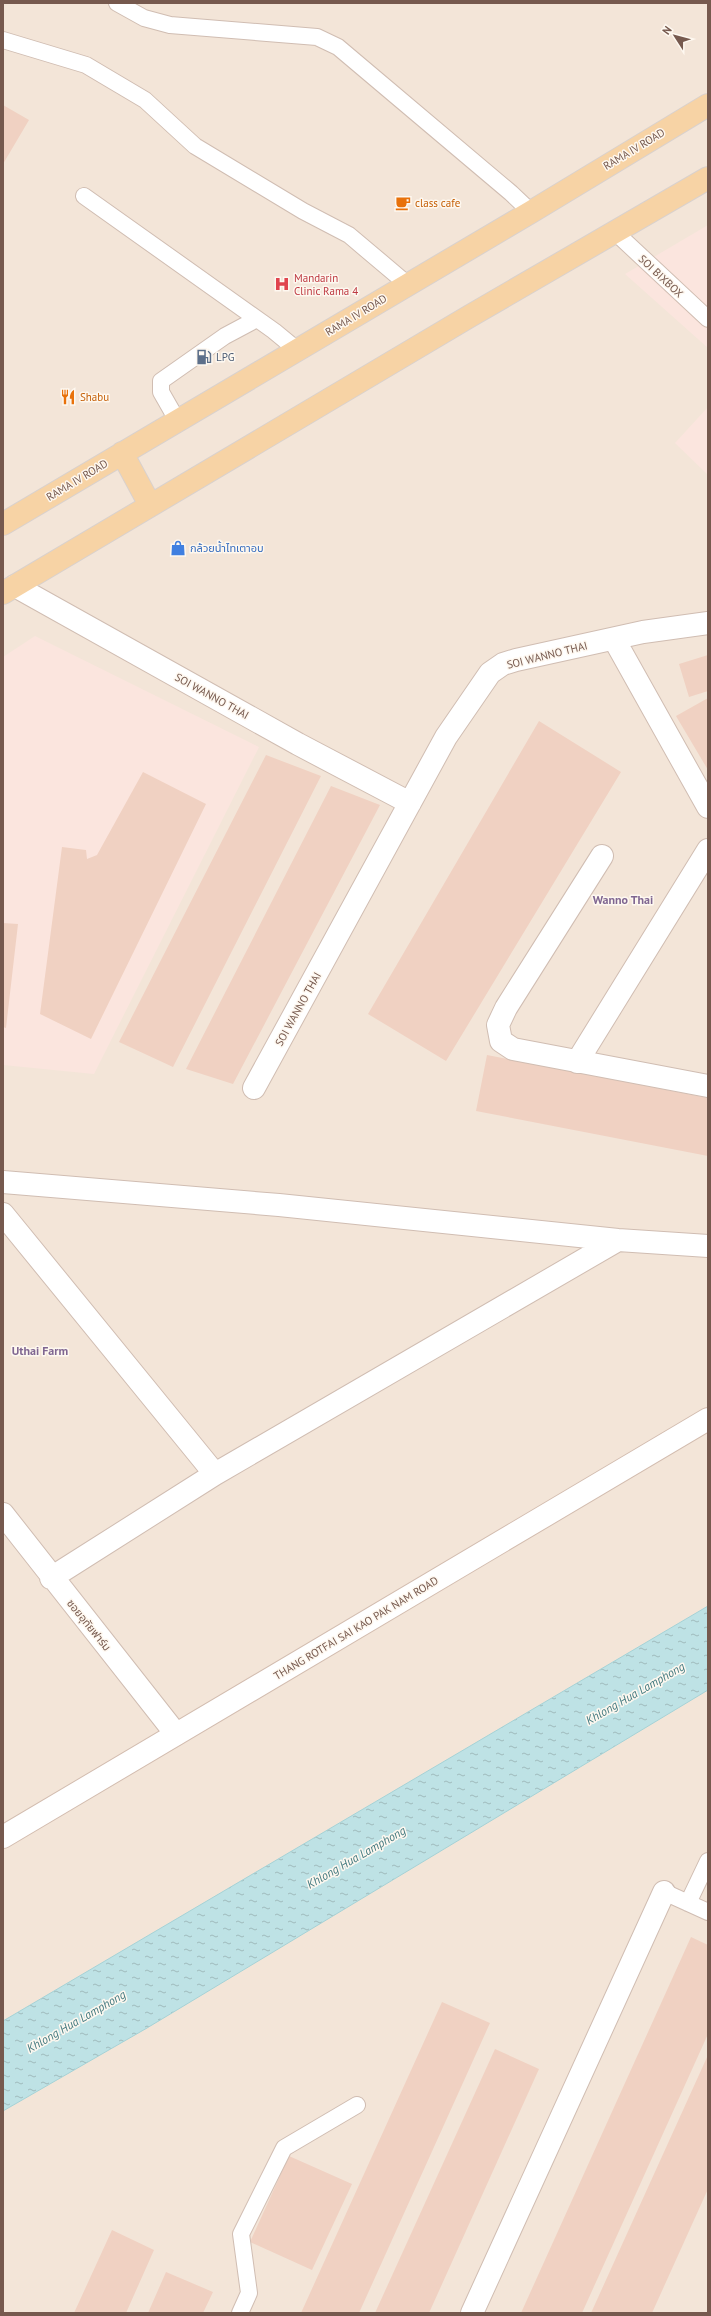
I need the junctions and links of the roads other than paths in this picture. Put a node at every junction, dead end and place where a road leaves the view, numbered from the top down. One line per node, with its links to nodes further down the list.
1 (117, 3): 6 (lane)
2 (3, 40): 8 (lane)
3 (708, 105): 6 (main road, RAMA IV ROAD)
4 (708, 178): 7 (main road)
5 (84, 196): 10 (lane)
6 (531, 212): 8 (main road, RAMA IV ROAD)
7 (615, 232): 9 (lane, SOI BIXBOX); 14 (main road)
8 (407, 284): 11 (main road, RAMA IV ROAD)
9 (708, 319)
10 (255, 320): 11 (lane); 12 (lane)
11 (297, 350): 12 (main road, RAMA IV ROAD)
12 (178, 420): 13 (main road, RAMA IV ROAD)
13 (122, 453): 14 (main road); 15 (main road, RAMA IV ROAD)
14 (150, 505): 16 (main road)
15 (3, 524)
16 (9, 590): 19 (street, SOI WANNO THAI)
17 (708, 623): 18 (street, SOI WANNO THAI)
18 (614, 639): 19 (street, SOI WANNO THAI); 20 (street)
19 (410, 803): 25 (street, SOI WANNO THAI)
20 (708, 807)
21 (708, 850): 23 (street)
22 (602, 856): 23 (street)
23 (577, 1062): 24 (street)
24 (708, 1086)
25 (254, 1088)
26 (3, 1182): 28 (street)
27 (3, 1214): 31 (street)
28 (618, 1240): 29 (street); 31 (street)
29 (708, 1246)
30 (708, 1419): 34 (street, THANG ROTFAI SAI KAO PAK NAM ROAD)
31 (215, 1474): 33 (street)
32 (3, 1514): 33 (street, ซอยอุทัยฟาร์ม)
33 (51, 1578): 34 (street, ซอยอุทัยฟาร์ม)
34 (176, 1734): 35 (street, THANG ROTFAI SAI KAO PAK NAM ROAD)
35 (3, 1837)
36 (708, 1861): 38 (lane)
37 (664, 1892): 38 (lane); 42 (street)
38 (688, 1903): 39 (lane)
39 (708, 1912)
40 (357, 2105): 41 (lane)
41 (240, 2313)
42 (472, 2313)

